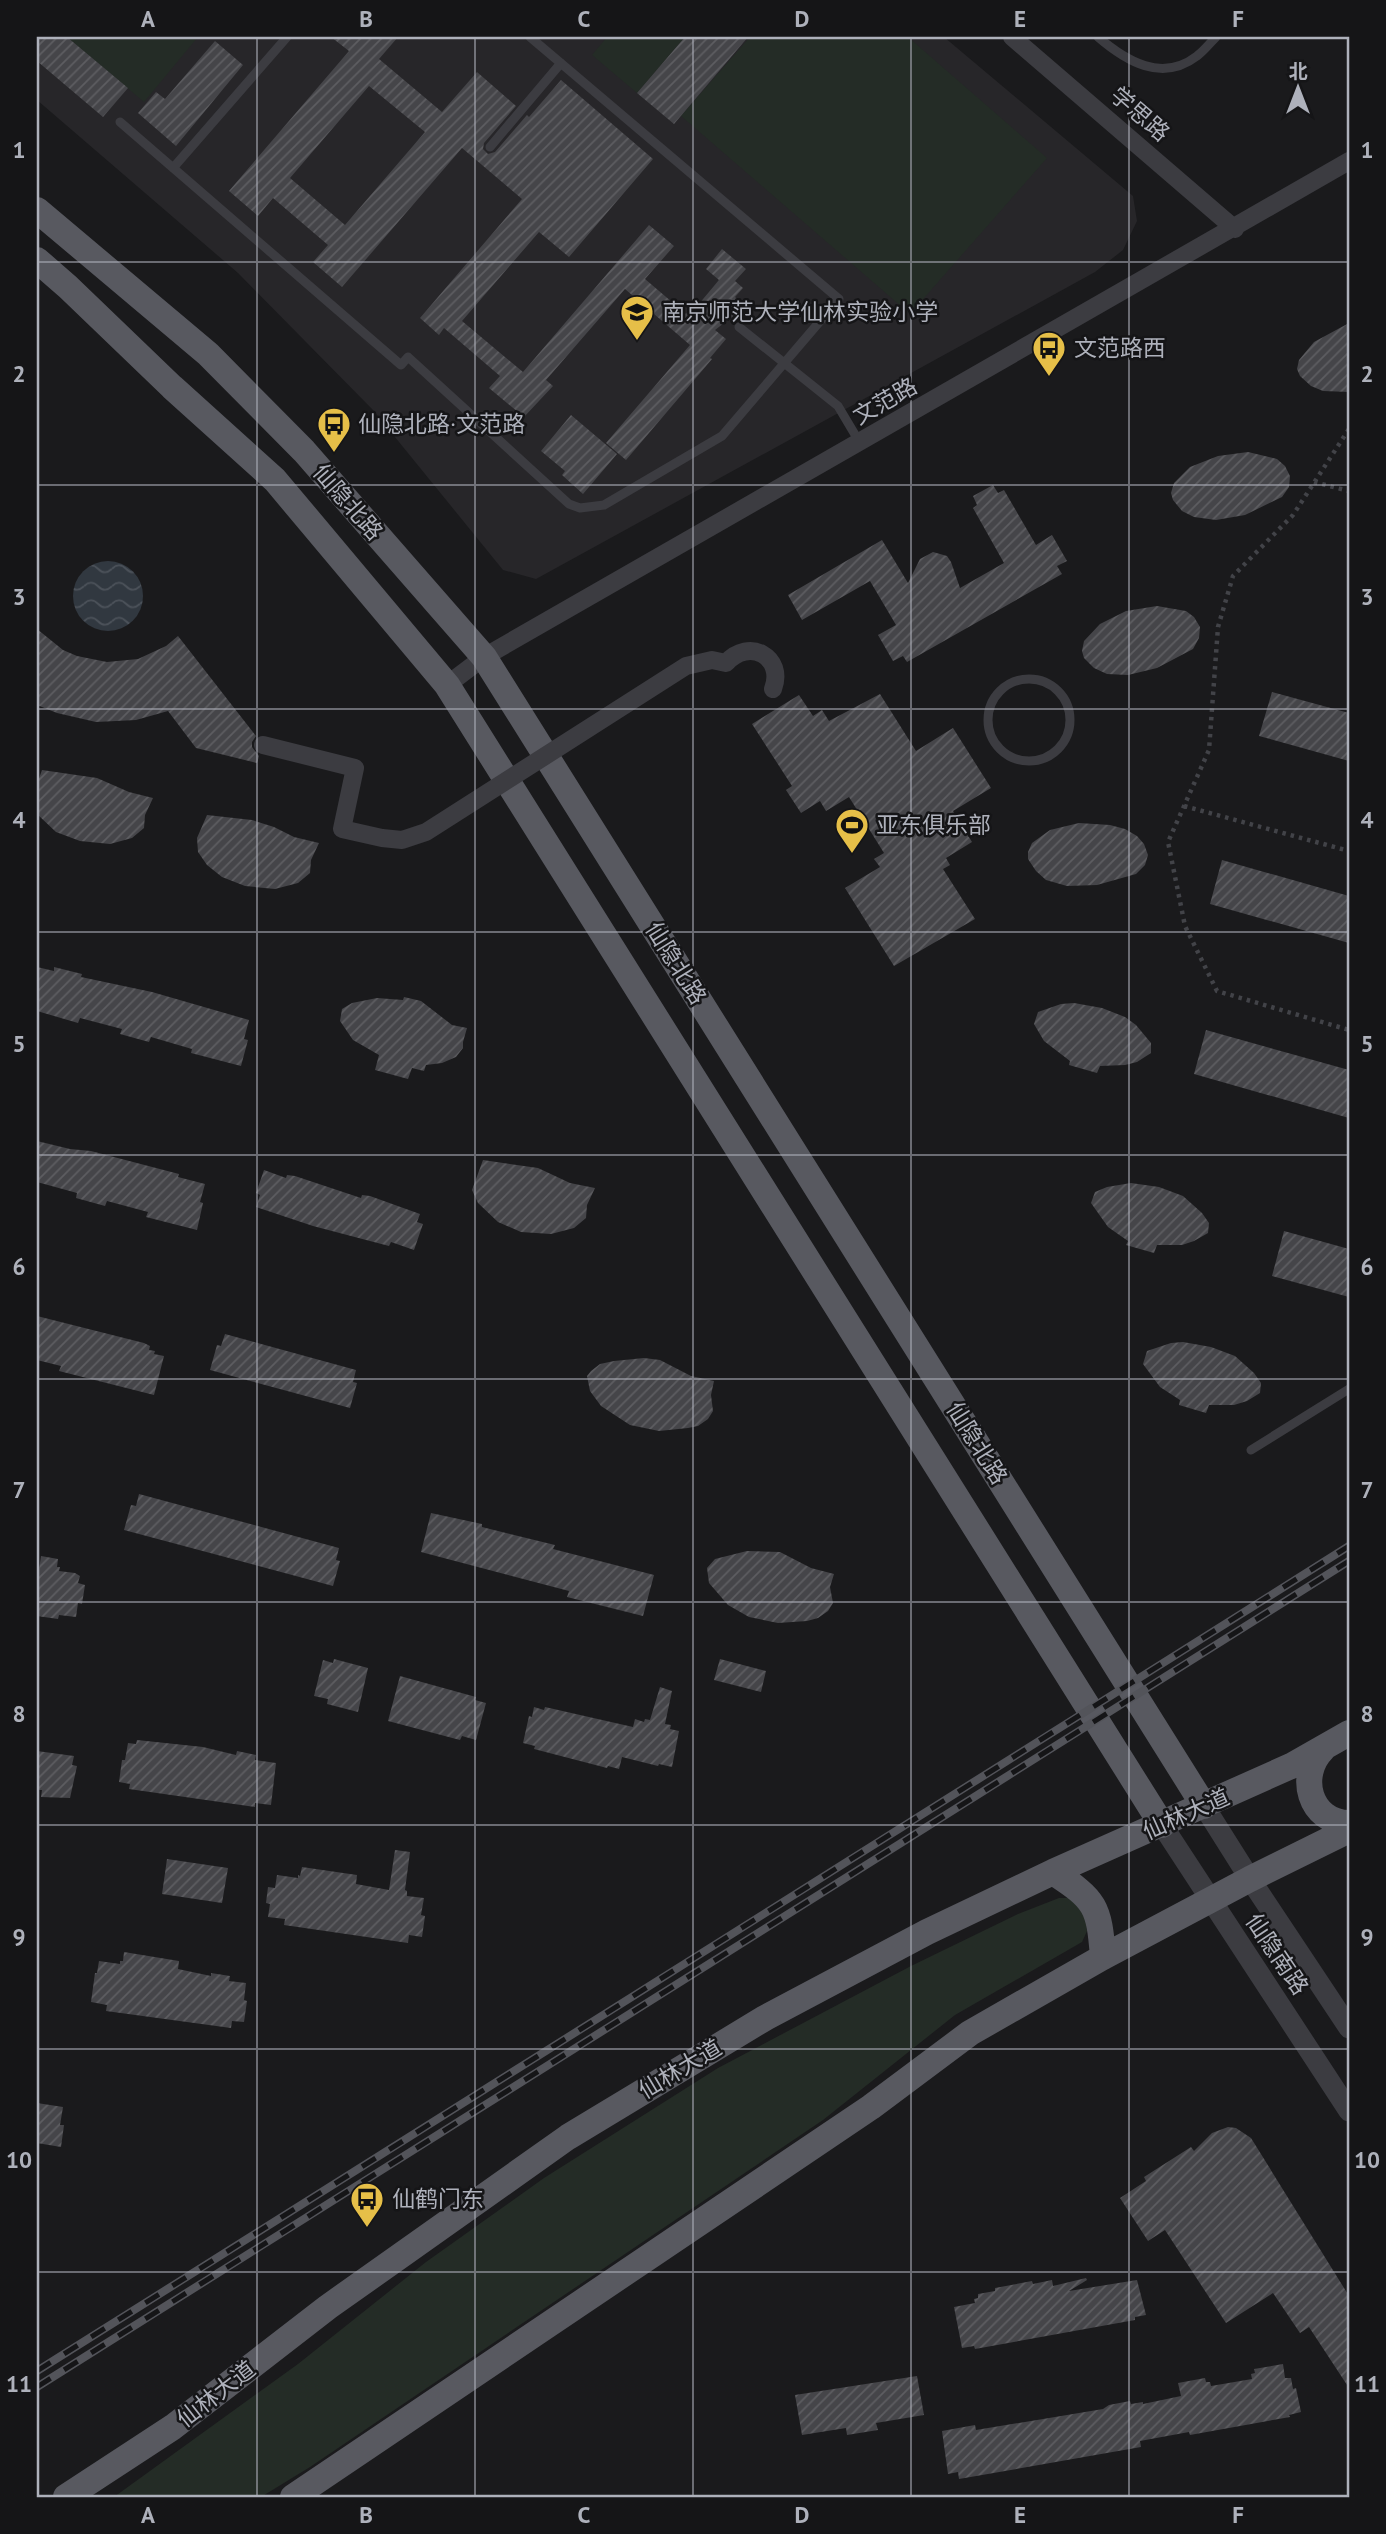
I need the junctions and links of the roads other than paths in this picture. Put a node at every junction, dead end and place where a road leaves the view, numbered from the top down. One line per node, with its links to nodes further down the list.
1 (287, 37): 10 (lane)
2 (530, 37): 6 (lane)
3 (1012, 37): 12 (street, 学思路)
4 (1098, 37): 5 (lane)
5 (1216, 37)
6 (561, 63): 8 (lane); 15 (lane)
7 (120, 122): 10 (lane)
8 (490, 147)
9 (1349, 162): 12 (street, 文范路)
10 (173, 167): 15 (lane)
11 (37, 210): 17 (main road, 仙隐北路)
12 (1235, 229): 16 (street, 文范路)
13 (37, 260): 18 (main road, 仙隐北路)
14 (739, 327): 15 (lane)
15 (784, 364): 16 (lane)
16 (860, 443): 17 (street, 文范路)
17 (484, 657): 18 (street, 文范路); 26 (main road, 仙隐北路)
18 (447, 685): 28 (main road, 仙隐北路)
19 (773, 689): 21 (street, bridge)
20 (1070, 729): 20 (lane)
21 (263, 745)
22 (1349, 1389): 23 (lane)
23 (1251, 1450)
24 (1349, 1733): 25 (main road, 仙林大道)
25 (1324, 1747): 26 (main road, 仙林大道); 27 (main road)
26 (1205, 1805): 28 (main road, 仙林大道); 31 (street, 仙隐南路)
27 (1349, 1823)
28 (1162, 1825): 30 (main road, 仙林大道); 32 (street, 仙隐南路)
29 (1349, 1830): 31 (main road)
30 (1054, 1872): 33 (main road); 36 (main road, 仙林大道)
31 (1250, 1879): 32 (main road); 34 (street, 仙隐南路)
32 (1210, 1901): 33 (main road); 35 (street, 仙隐南路)
33 (1103, 1957): 37 (main road)
34 (1349, 2028)
35 (1349, 2111)
36 (66, 2497)
37 (293, 2497)

